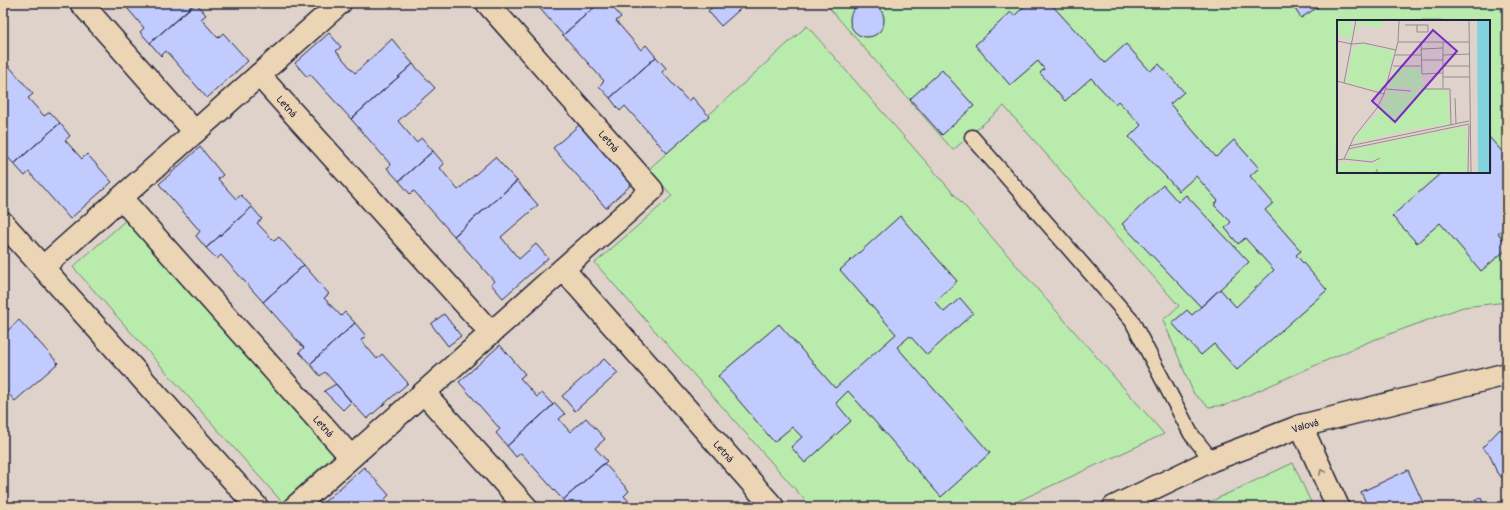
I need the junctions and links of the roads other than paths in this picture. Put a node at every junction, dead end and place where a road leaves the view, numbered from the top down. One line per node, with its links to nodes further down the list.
1 (81, 3): 5 (street)
2 (487, 3): 10 (street, Letná)
3 (331, 6): 4 (street)
4 (259, 75): 5 (street); 11 (street, Letná)
5 (195, 132): 7 (street)
6 (972, 137): 16 (lane)
7 (121, 198): 9 (street); 15 (street, Letná)
8 (3, 223): 9 (street)
9 (43, 267): 17 (street)
10 (563, 269): 11 (street, Letná); 20 (street, Letná)
11 (490, 334): 13 (street, Letná)
12 (1507, 374): 14 (street, Valová)
13 (424, 393): 15 (street, Letná); 19 (street)
14 (1301, 426): 16 (street, Valová); 22 (street, one-way to 14)
15 (351, 457): 18 (street, Letná)
16 (1212, 460): 21 (street, Valová)
17 (257, 507)
18 (295, 507)
19 (526, 507)
20 (773, 507)
21 (1114, 507)
22 (1338, 507)

